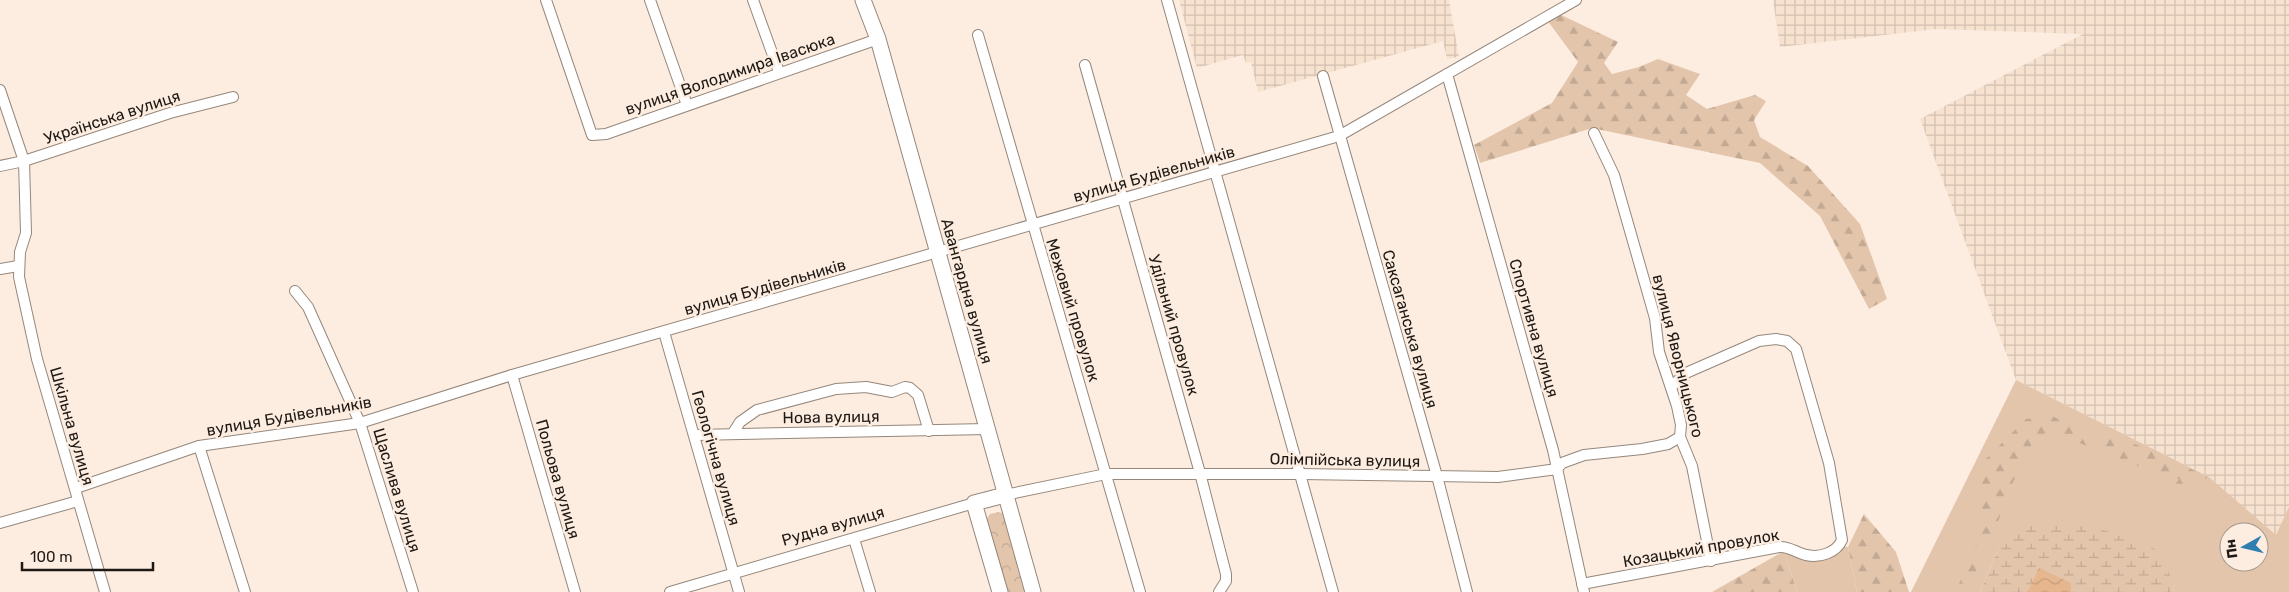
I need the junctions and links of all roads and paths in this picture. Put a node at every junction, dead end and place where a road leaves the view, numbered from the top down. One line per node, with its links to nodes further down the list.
1 (546, 0): 15 (street, вулиця Володимира Івасюка)
2 (650, 0): 15 (street)
3 (753, 0): 10 (street)
4 (863, 0): 8 (street, Авангардна вулиця)
5 (1167, 0): 20 (street)
6 (1576, 0): 11 (street, вулиця Будівельників)
7 (978, 35): 22 (street, Межовий провулок)
8 (878, 39): 10 (street, вулиця Володимира Івасюка); 23 (street, Авангардна вулиця)
9 (1085, 65): 21 (street, Удільний провулок)
10 (779, 72): 15 (street, вулиця Володимира Івасюка)
11 (1448, 74): 17 (street, вулиця Будівельників); 37 (street, Спортивна вулиця)
12 (1323, 76): 17 (street, Саксаганська вулиця)
13 (0, 90): 18 (street)
14 (233, 97): 18 (street, Українська вулиця)
15 (687, 105)
16 (1594, 133): 29 (street, вулиця Яворницького)
17 (1339, 136): 20 (street, вулиця Будівельників); 41 (street, Саксаганська вулиця)
18 (24, 161): 19 (street, Українська вулиця); 24 (street)
19 (0, 166)
20 (1216, 173): 21 (street, вулиця Будівельників); 40 (street)
21 (1122, 198): 22 (street, вулиця Будівельників); 38 (street, Удільний провулок)
22 (1032, 225): 23 (street, вулиця Будівельників); 39 (street, Межовий провулок)
23 (938, 252): 27 (street, вулиця Будівельників); 31 (street, Авангардна вулиця)
24 (18, 266): 25 (street); 42 (street, Шкільна вулиця)
25 (0, 269)
26 (295, 291): 30 (street, Щаслива вулиця)
27 (664, 332): 28 (street, вулиця Будівельників); 34 (street, Геологічна вулиця)
28 (512, 375): 30 (street, вулиця Будівельників); 54 (street, Польова вулиця)
29 (1671, 387): 35 (street, вулиця Яворницького); 48 (street, Козацький провулок)
30 (360, 422): 36 (street, вулиця Будівельників); 53 (street, Щаслива вулиця)
31 (987, 429): 32 (street, Нова вулиця); 43 (street, Авангардна вулиця)
32 (929, 431): 33 (street, Нова вулиця); 33 (street, Нова вулиця)
33 (733, 433): 34 (street, Нова вулиця)
34 (695, 435): 49 (street, Геологічна вулиця)
35 (1680, 437): 37 (street, Олімпійська вулиця); 48 (street, вулиця Яворницького)
36 (200, 446): 42 (street, вулиця Будівельників); 52 (street)
37 (1557, 468): 41 (street, Олімпійська вулиця); 50 (street, Спортивна вулиця)
38 (1200, 473): 39 (street, Олімпійська вулиця); 40 (street, Олімпійська вулиця); 61 (street, Удільний провулок)
39 (1106, 474): 43 (street, Олімпійська вулиця); 60 (street, Межовий провулок)
40 (1301, 474): 41 (street, Олімпійська вулиця); 62 (street)
41 (1437, 476): 63 (street, Саксаганська вулиця)
42 (76, 488): 44 (street, Шкільна вулиця)
43 (1005, 495): 45 (street, Рудна вулиця); 59 (street, Авангардна вулиця)
44 (78, 501): 46 (street); 51 (street, Шкільна вулиця)
45 (974, 503): 47 (street, Рудна вулиця); 58 (street)
46 (0, 523)
47 (854, 539): 49 (street, Рудна вулиця); 57 (street)
48 (1711, 562): 50 (street, Козацький провулок)
49 (733, 573): 55 (street, Рудна вулиця); 56 (street, Геологічна вулиця)
50 (1583, 588)
51 (105, 592)
52 (245, 592)
53 (413, 592)
54 (575, 592)
55 (670, 592)
56 (739, 592)
57 (870, 592)
58 (1000, 592)
59 (1033, 592)
60 (1140, 592)
61 (1219, 592)
62 (1333, 592)
63 (1467, 592)

